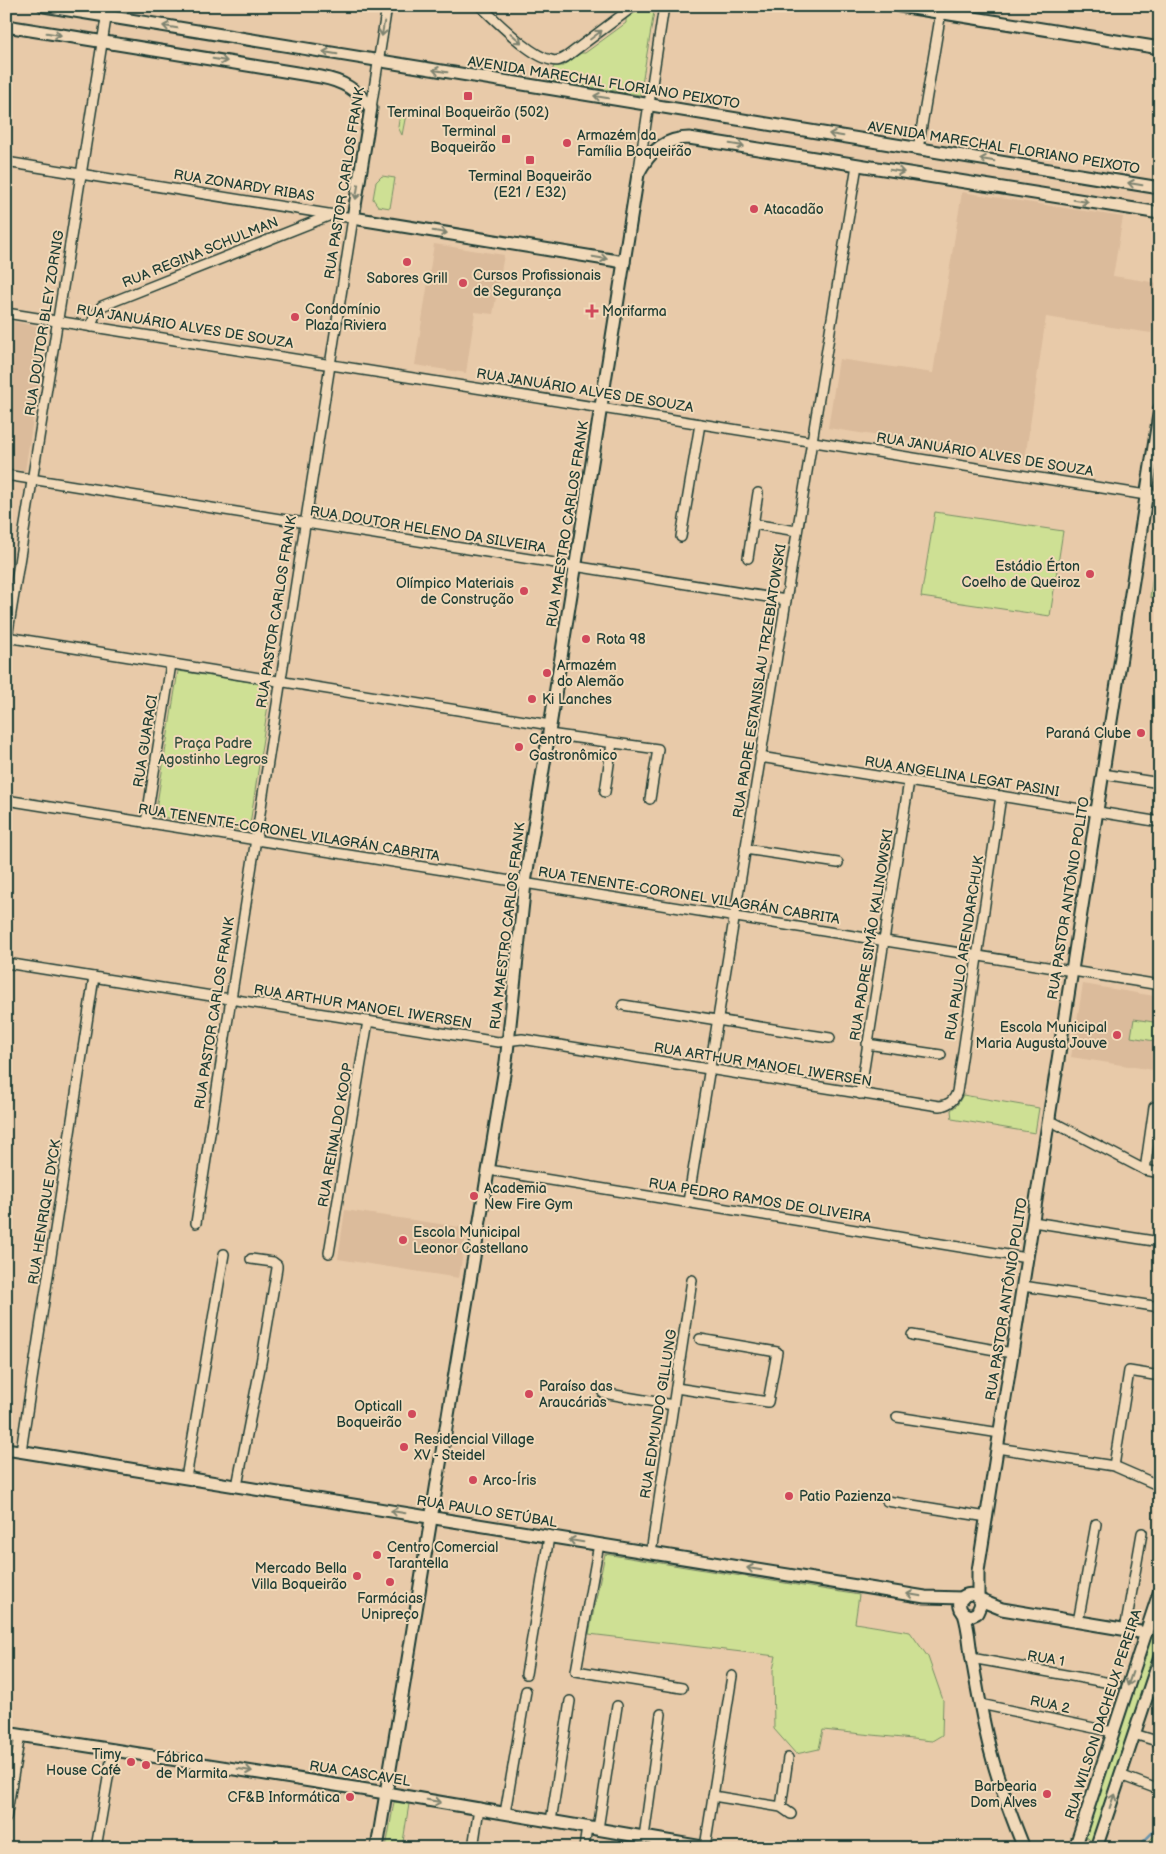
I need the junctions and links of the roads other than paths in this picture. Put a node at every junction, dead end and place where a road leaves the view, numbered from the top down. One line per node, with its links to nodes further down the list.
1 (44, 6): 8 (main road, AVENIDA MARECHAL FLORIANO PEIXOTO)
2 (387, 6): 12 (street, RUA PASTOR CARLOS FRANK, one-way to 12)
3 (480, 6): 4 (street, one-way to 4)
4 (634, 6)
5 (664, 6): 13 (street, RUA MAESTRO CARLOS FRANK)
6 (900, 6): 7 (main road)
7 (941, 10): 11 (main road); 15 (street)
8 (107, 11): 10 (street, RUA DOUTOR BLEY ZORNIG); 12 (main road, AVENIDA MARECHAL FLORIANO PEIXOTO, one-way to 8)
9 (6, 26): 10 (main road, one-way to 10)
10 (103, 42): 14 (main road, one-way to 14); 18 (street, RUA DOUTOR BLEY ZORNIG)
11 (1160, 48)
12 (378, 61): 13 (main road, AVENIDA MARECHAL FLORIANO PEIXOTO, one-way to 12); 14 (street, RUA PASTOR CARLOS FRANK)
13 (649, 105): 15 (main road, AVENIDA MARECHAL FLORIANO PEIXOTO, one-way to 13); 19 (street, RUA MAESTRO CARLOS FRANK)
14 (371, 108): 23 (main road, RUA PASTOR CARLOS FRANK, one-way to 23)
15 (918, 149): 20 (main road, AVENIDA MARECHAL FLORIANO PEIXOTO, one-way to 15)
16 (6, 162): 18 (street, RUA ZONARDY RIBAS)
17 (857, 165): 19 (main road, one-way to 17); 21 (main road, one-way to 21); 32 (street, RUA PADRE ESTANISLAU TRZEBIATOWSKI)
18 (81, 174): 22 (street, RUA ZONARDY RIBAS); 26 (street, RUA DOUTOR BLEY ZORNIG)
19 (638, 174): 24 (main road, RUA MAESTRO CARLOS FRANK)
20 (1160, 188)
21 (1160, 213)
22 (331, 214): 23 (street, RUA ZONARDY RIBAS); 27 (street, RUA REGINA SCHULMAN)
23 (353, 218): 24 (main road, RUA ZONARDY RIBAS, one-way to 24); 28 (street, RUA PASTOR CARLOS FRANK)
24 (624, 262): 29 (main road, RUA MAESTRO CARLOS FRANK)
25 (6, 313): 26 (street, RUA JANUÁRIO ALVES DE SOUZA)
26 (58, 321): 27 (street, RUA JANUÁRIO ALVES DE SOUZA); 34 (street, RUA DOUTOR BLEY ZORNIG)
27 (91, 326): 28 (street, RUA JANUÁRIO ALVES DE SOUZA)
28 (330, 365): 29 (street, RUA JANUÁRIO ALVES DE SOUZA); 38 (street, RUA PASTOR CARLOS FRANK)
29 (601, 408): 31 (street, RUA JANUÁRIO ALVES DE SOUZA); 43 (main road, RUA MAESTRO CARLOS FRANK)
30 (1160, 408): 36 (main road, RUA PASTOR ANTÔNIO POLITO)
31 (700, 424): 32 (street, RUA JANUÁRIO ALVES DE SOUZA); 41 (street)
32 (812, 442): 36 (street, RUA JANUÁRIO ALVES DE SOUZA); 40 (street, RUA PADRE ESTANISLAU TRZEBIATOWSKI)
33 (6, 475): 34 (street, RUA DOUTOR HELENO DA SILVEIRA)
34 (32, 479): 38 (street, RUA DOUTOR HELENO DA SILVEIRA); 45 (street, RUA DOUTOR BLEY ZORNIG)
35 (758, 493): 39 (street)
36 (1146, 495): 37 (main road, RUA JANUÁRIO ALVES DE SOUZA); 51 (main road, RUA PASTOR ANTÔNIO POLITO)
37 (1160, 497)
38 (306, 523): 43 (street, RUA DOUTOR HELENO DA SILVEIRA); 47 (street, RUA PASTOR CARLOS FRANK)
39 (753, 524): 40 (street); 42 (street)
40 (797, 530): 44 (street, RUA PADRE ESTANISLAU TRZEBIATOWSKI)
41 (681, 537)
42 (748, 558)
43 (575, 566): 44 (street, RUA DOUTOR HELENO DA SILVEIRA); 48 (main road, RUA MAESTRO CARLOS FRANK)
44 (786, 600): 50 (street, RUA PADRE ESTANISLAU TRZEBIATOWSKI)
45 (7, 640): 46 (street)
46 (171, 664): 47 (street); 60 (street, RUA GUARACI)
47 (281, 682): 48 (street); 61 (street, RUA PASTOR CARLOS FRANK)
48 (549, 730): 49 (street); 64 (main road, RUA MAESTRO CARLOS FRANK)
49 (612, 743): 54 (street); 56 (street)
50 (760, 757): 52 (street, RUA ANGELINA LEGAT PASINI); 62 (street, RUA PADRE ESTANISLAU TRZEBIATOWSKI)
51 (1103, 774): 53 (street); 58 (main road, RUA PASTOR ANTÔNIO POLITO)
52 (909, 781): 55 (street, RUA ANGELINA LEGAT PASINI); 66 (street, RUA PADRE SIMÃO KALINOWSKI)
53 (1160, 784)
54 (604, 792)
55 (1001, 796): 58 (street, RUA ANGELINA LEGAT PASINI); 67 (street, RUA PAULO ARENDARCHUK)
56 (650, 799)
57 (6, 800): 60 (street, RUA TENENTE-CORONEL VILAGRÁN CABRITA)
58 (1097, 812): 59 (street, RUA ANGELINA LEGAT PASINI); 69 (main road, RUA PASTOR ANTÔNIO POLITO)
59 (1160, 822)
60 (146, 823): 61 (street, RUA TENENTE-CORONEL VILAGRÁN CABRITA)
61 (256, 840): 64 (street, RUA TENENTE-CORONEL VILAGRÁN CABRITA); 72 (street, RUA PASTOR CARLOS FRANK)
62 (745, 849): 63 (street); 65 (street, RUA PADRE ESTANISLAU TRZEBIATOWSKI)
63 (838, 863)
64 (525, 883): 65 (street, RUA TENENTE-CORONEL VILAGRÁN CABRITA); 77 (main road, RUA MAESTRO CARLOS FRANK)
65 (734, 917): 66 (street, RUA TENENTE-CORONEL VILAGRÁN CABRITA); 74 (street, RUA PADRE ESTANISLAU TRZEBIATOWSKI)
66 (884, 940): 67 (street, RUA TENENTE-CORONEL VILAGRÁN CABRITA); 78 (street, RUA PADRE SIMÃO KALINOWSKI)
67 (977, 955): 69 (street, RUA TENENTE-CORONEL VILAGRÁN CABRITA); 82 (street, RUA PAULO ARENDARCHUK)
68 (6, 963): 70 (street, RUA ARTHUR MANOEL IWERSEN)
69 (1072, 970): 71 (street, RUA TENENTE-CORONEL VILAGRÁN CABRITA); 84 (main road, RUA PASTOR ANTÔNIO POLITO)
70 (94, 977): 72 (street, RUA ARTHUR MANOEL IWERSEN); 110 (street, RUA HENRIQUE DYCK)
71 (1160, 984)
72 (231, 999): 75 (street, RUA ARTHUR MANOEL IWERSEN); 90 (street, RUA PASTOR CARLOS FRANK)
73 (623, 1005): 74 (street)
74 (717, 1020): 76 (street); 80 (street, RUA PADRE ESTANISLAU TRZEBIATOWSKI)
75 (368, 1021): 77 (street, RUA ARTHUR MANOEL IWERSEN); 92 (street, RUA REINALDO KOOP)
76 (830, 1038)
77 (509, 1041): 80 (street, RUA ARTHUR MANOEL IWERSEN); 85 (main road, RUA MAESTRO CARLOS FRANK)
78 (867, 1044): 79 (street); 81 (street, RUA PADRE SIMÃO KALINOWSKI)
79 (941, 1056)
80 (709, 1070): 81 (street, RUA ARTHUR MANOEL IWERSEN); 88 (street, RUA PADRE ESTANISLAU TRZEBIATOWSKI)
81 (860, 1094): 82 (street, RUA ARTHUR MANOEL IWERSEN)
82 (951, 1102)
83 (1157, 1107): 86 (street)
84 (1049, 1120): 86 (street); 89 (main road, RUA PASTOR ANTÔNIO POLITO)
85 (489, 1170): 88 (street, RUA PEDRO RAMOS DE OLIVEIRA); 117 (main road, RUA MAESTRO CARLOS FRANK)
86 (1145, 1170): 87 (street)
87 (1160, 1173)
88 (688, 1202): 94 (street, RUA PEDRO RAMOS DE OLIVEIRA)
89 (1033, 1222): 91 (street); 94 (main road, RUA PASTOR ANTÔNIO POLITO)
90 (196, 1224)
91 (1160, 1242)
92 (329, 1253)
93 (224, 1254): 112 (street)
94 (1027, 1258): 97 (main road, RUA PASTOR ANTÔNIO POLITO)
95 (251, 1259): 113 (street)
96 (692, 1280): 103 (street, RUA EDMUNDO GILLUNG)
97 (1023, 1286): 98 (street); 101 (main road, RUA PASTOR ANTÔNIO POLITO)
98 (1160, 1307)
99 (912, 1335): 101 (street)
100 (700, 1339): 103 (street)
101 (1012, 1353): 107 (main road, RUA PASTOR ANTÔNIO POLITO)
102 (1160, 1376): 111 (street)
103 (676, 1388): 105 (street, RUA EDMUNDO GILLUNG)
104 (603, 1393): 105 (street)
105 (673, 1405): 122 (street, RUA EDMUNDO GILLUNG)
106 (897, 1417): 107 (street)
107 (1000, 1434): 108 (main road, RUA PASTOR ANTÔNIO POLITO)
108 (998, 1448): 111 (street); 116 (main road, RUA PASTOR ANTÔNIO POLITO)
109 (6, 1449): 110 (main road, RUA PAULO SETÚBAL)
110 (21, 1451): 112 (main road, RUA PAULO SETÚBAL)
111 (1114, 1466): 114 (street)
112 (186, 1478): 113 (main road, RUA PAULO SETÚBAL)
113 (237, 1486): 117 (main road, RUA PAULO SETÚBAL, one-way to 113)
114 (1160, 1486)
115 (887, 1500): 116 (street)
116 (987, 1517): 124 (main road, RUA PASTOR ANTÔNIO POLITO)
117 (432, 1518): 120 (main road, RUA PAULO SETÚBAL); 150 (main road, RUA MAESTRO CARLOS FRANK)
118 (1096, 1524): 125 (street)
119 (1142, 1533): 126 (street)
120 (549, 1536): 121 (main road, RUA PAULO SETÚBAL, one-way to 120); 131 (street)
121 (599, 1544): 122 (main road, RUA PAULO SETÚBAL); 134 (street)
122 (651, 1553): 124 (main road, RUA PAULO SETÚBAL, one-way to 122)
123 (1160, 1590): 127 (main road, RUA WILSON DACHEUX PEREIRA)
124 (974, 1602): 125 (main road, RUA PAULO SETÚBAL); 128 (main road, RUA PASTOR ANTÔNIO POLITO); 128 (main road, RUA PASTOR ANTÔNIO POLITO)
125 (1078, 1622): 126 (main road, RUA PAULO SETÚBAL)
126 (1124, 1630): 127 (main road, RUA PAULO SETÚBAL)
127 (1146, 1633): 141 (main road, RUA WILSON DACHEUX PEREIRA, one-way to 141)
128 (970, 1641): 130 (main road, RUA PASTOR ANTÔNIO POLITO)
129 (1160, 1657): 136 (main road)
130 (971, 1658): 133 (street, RUA 1); 138 (main road, RUA PASTOR ANTÔNIO POLITO)
131 (526, 1674)
132 (732, 1676): 151 (street)
133 (1116, 1684)
134 (682, 1688)
135 (526, 1691): 154 (street)
136 (1154, 1691): 143 (main road)
137 (570, 1701): 157 (street)
138 (980, 1704): 141 (street, RUA 2); 165 (main road, RUA PASTOR ANTÔNIO POLITO)
139 (617, 1706): 158 (street)
140 (661, 1714): 159 (street)
141 (1113, 1732): 166 (main road, RUA WILSON DACHEUX PEREIRA)
142 (6, 1733): 144 (main road, RUA CASCAVEL)
143 (1134, 1734): 145 (street); 148 (main road)
144 (20, 1735): 146 (main road, RUA CASCAVEL); 156 (street)
145 (1160, 1742)
146 (113, 1749): 150 (main road, RUA CASCAVEL, one-way to 150); 160 (street)
147 (788, 1758): 152 (street)
148 (1120, 1776): 149 (street); 167 (main road, one-way to 148)
149 (1160, 1790)
150 (386, 1792): 153 (main road, RUA CASCAVEL, one-way to 153); 161 (main road, RUA MAESTRO CARLOS FRANK)
151 (713, 1796): 152 (street); 164 (street)
152 (781, 1807): 155 (street)
153 (479, 1808): 154 (main road, RUA CASCAVEL); 162 (street)
154 (505, 1813): 157 (main road, RUA CASCAVEL)
155 (791, 1814)
156 (6, 1818)
157 (551, 1821): 158 (main road, RUA CASCAVEL)
158 (592, 1828): 159 (main road, RUA CASCAVEL); 163 (street)
159 (644, 1837): 164 (main road, RUA CASCAVEL)
160 (96, 1848)
161 (377, 1848)
162 (472, 1848)
163 (584, 1848)
164 (706, 1848)
165 (1024, 1848)
166 (1075, 1848): 167 (main road)
167 (1094, 1848)

